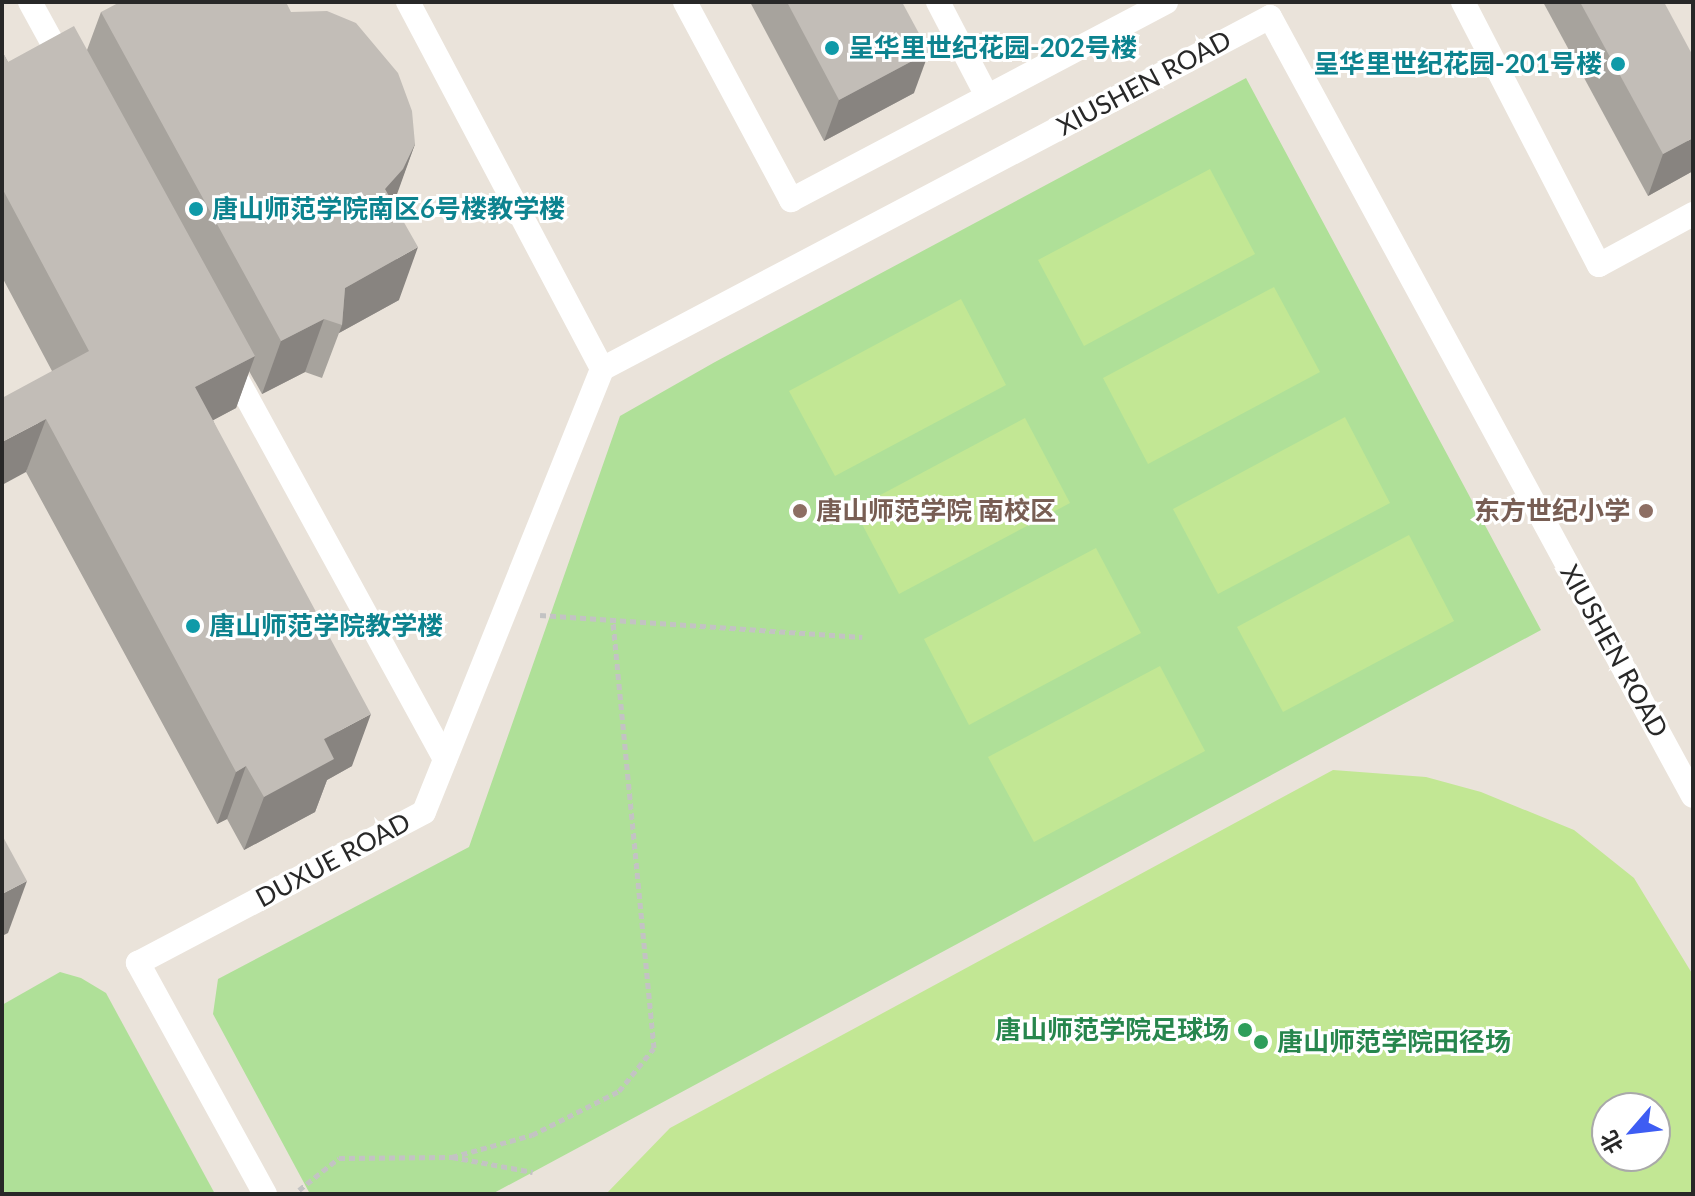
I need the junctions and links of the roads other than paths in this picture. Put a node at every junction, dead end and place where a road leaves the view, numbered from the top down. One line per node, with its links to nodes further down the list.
1 (30, 2): 7 (lane)
2 (408, 2): 11 (lane)
3 (685, 2): 8 (lane)
4 (938, 2): 8 (lane)
5 (1166, 2): 8 (lane)
6 (1463, 2): 9 (lane)
7 (76, 86)
8 (987, 96)
9 (1693, 214)
10 (215, 338): 12 (lane)
11 (602, 369): 12 (lane, DUXUE ROAD); 13 (lane, XIUSHEN ROAD)
12 (445, 759): 14 (lane, DUXUE ROAD)
13 (1693, 796)
14 (265, 1194)

